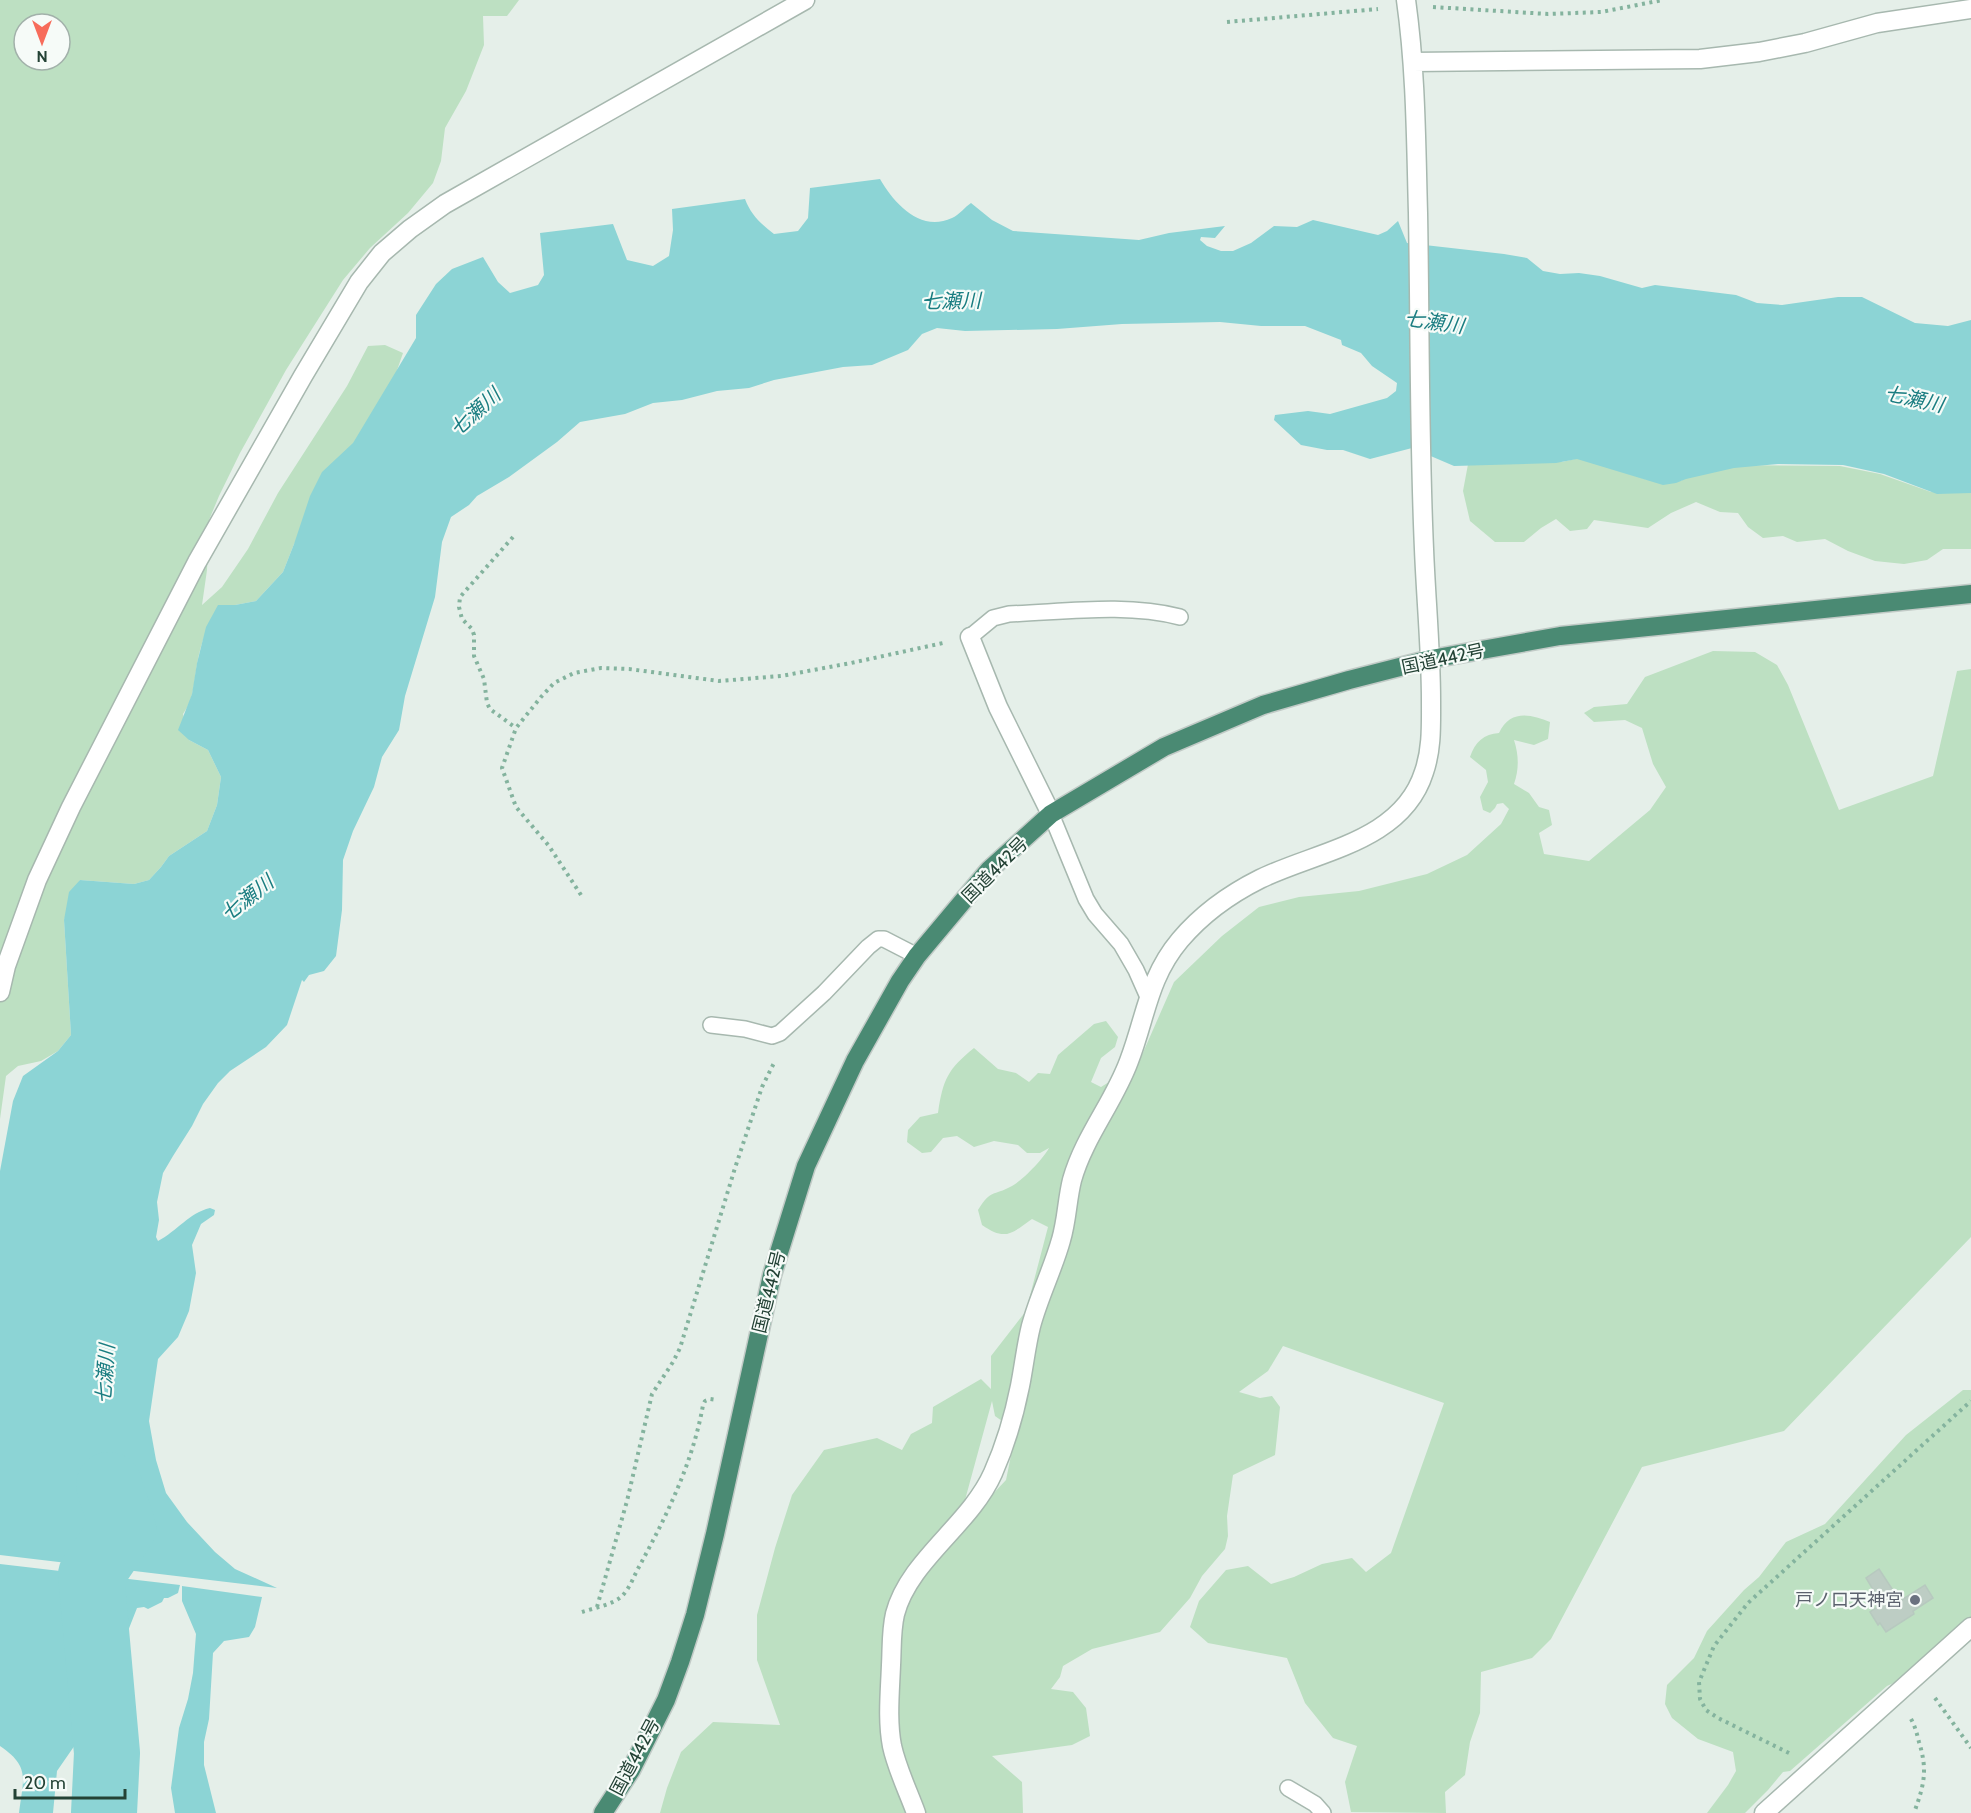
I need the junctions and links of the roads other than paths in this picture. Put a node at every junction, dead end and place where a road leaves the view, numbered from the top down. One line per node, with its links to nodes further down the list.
1 (805, 0): 11 (street)
2 (1406, 0): 4 (street)
3 (1971, 9): 4 (street)
4 (1413, 62): 8 (street)
5 (1971, 594): 8 (highway, 国道442号)
6 (1180, 617): 7 (lane)
7 (970, 637): 9 (street)
8 (1431, 659): 9 (highway, 国道442号); 12 (street)
9 (1052, 814): 10 (highway, 国道442号); 12 (lane)
10 (917, 956): 13 (lane); 16 (highway, 国道442号)
11 (0, 992)
12 (1148, 997): 17 (street)
13 (711, 1025)
14 (1971, 1627): 19 (street)
15 (1288, 1788): 18 (lane)
16 (603, 1813)
17 (916, 1813)
18 (1323, 1813)
19 (1764, 1813)

